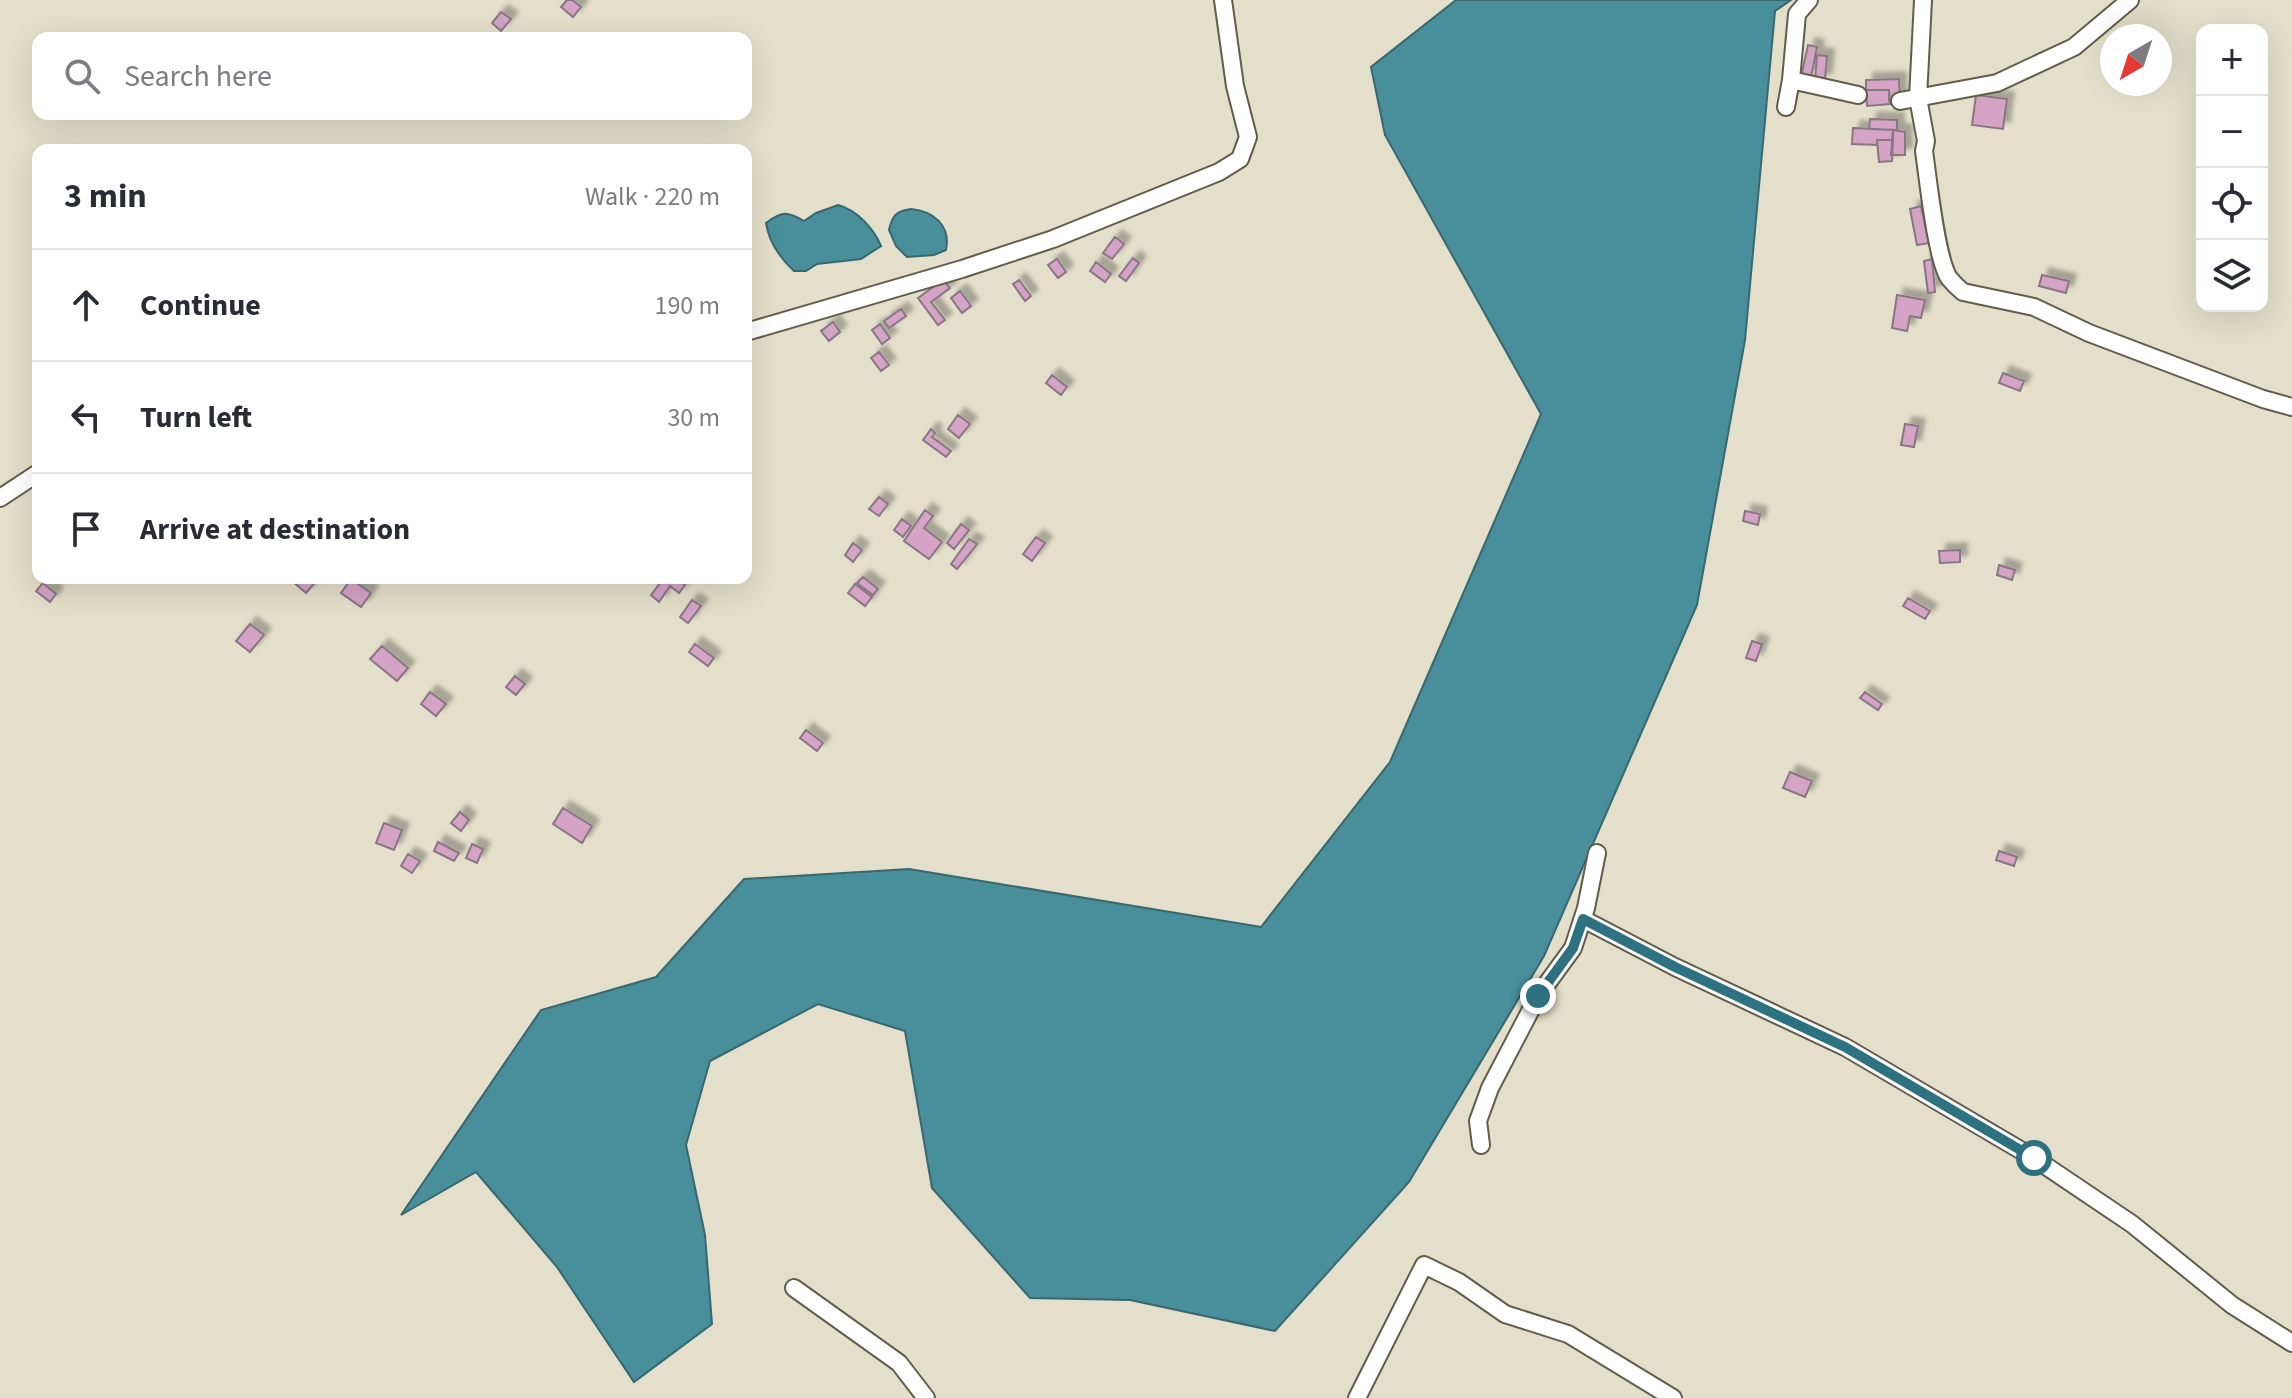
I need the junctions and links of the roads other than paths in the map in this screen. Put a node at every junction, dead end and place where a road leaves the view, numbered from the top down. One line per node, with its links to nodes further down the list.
1 (1223, 0): 10 (street)
2 (1809, 0): 5 (street)
3 (1923, 0): 7 (street)
4 (2130, 0): 7 (street)
5 (1791, 80): 6 (street); 9 (street)
6 (1858, 95)
7 (1918, 98): 8 (street); 11 (street)
8 (1900, 101)
9 (1786, 107)
10 (752, 330)
11 (2292, 407)
12 (32, 477): 13 (street)
13 (0, 498)
14 (1597, 853): 15 (street)
15 (1583, 919): 16 (street); 18 (street)
16 (1481, 1145)
17 (794, 1288): 19 (street)
18 (2292, 1343)
19 (926, 1398)
20 (1357, 1398): 21 (street)
21 (1673, 1398)

